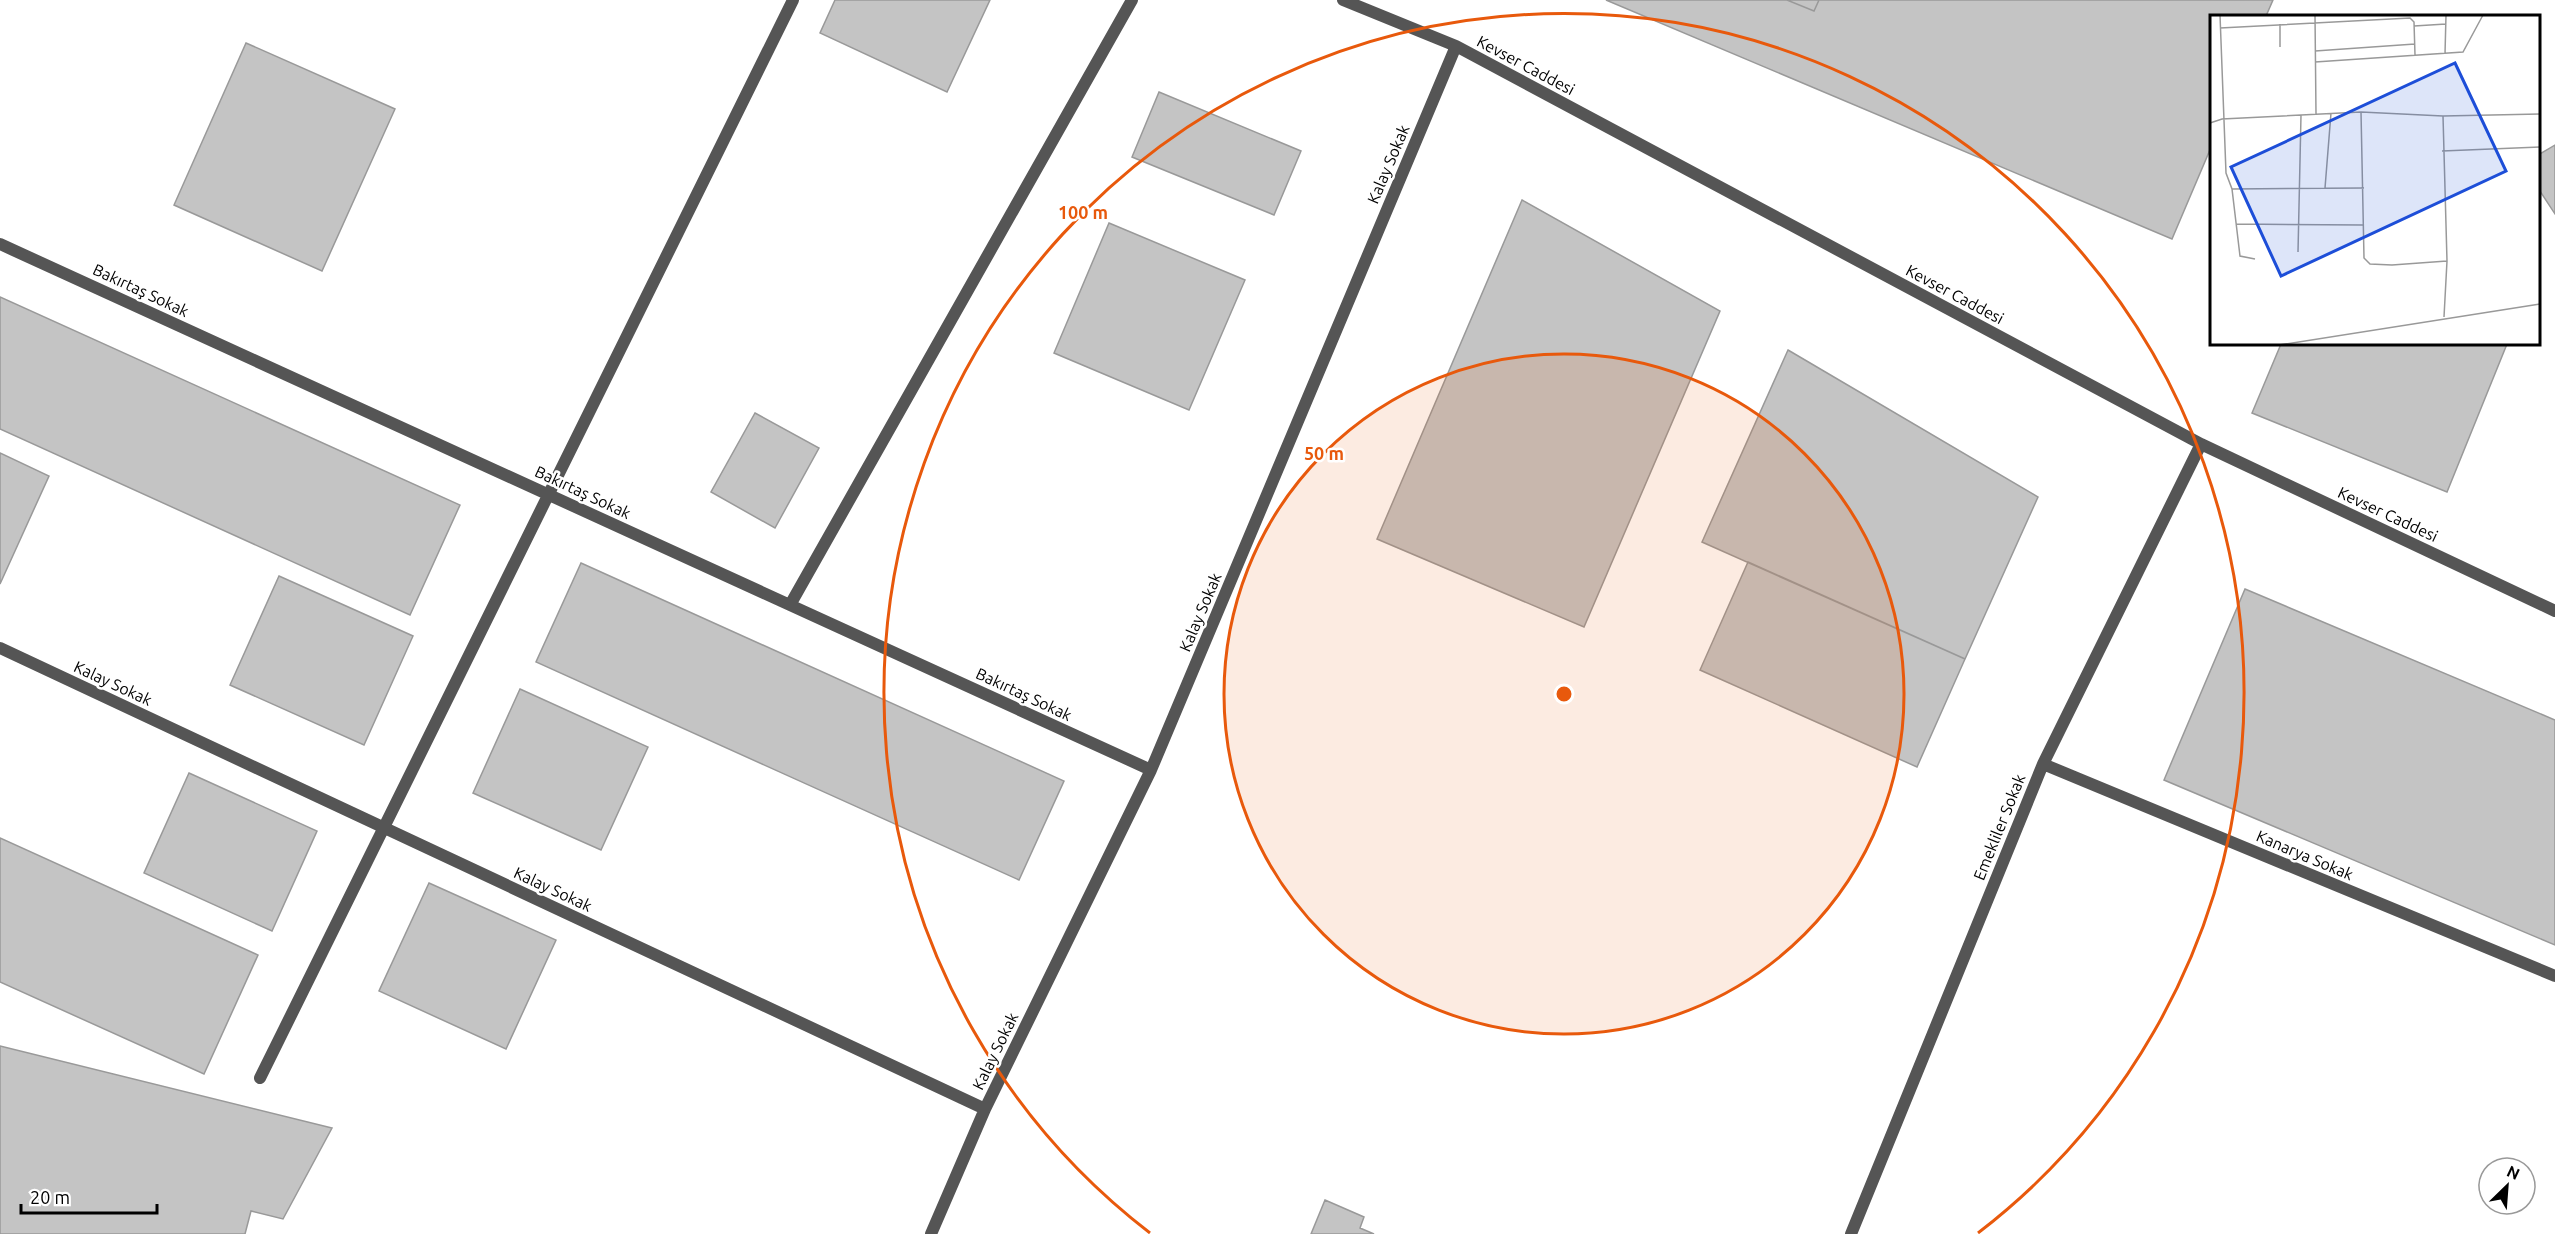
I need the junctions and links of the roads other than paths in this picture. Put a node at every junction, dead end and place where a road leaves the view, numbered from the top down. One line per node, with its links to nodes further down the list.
1 (793, 0): 7 (street)
2 (1132, 0): 8 (street)
3 (1343, 0): 4 (street, Kevser Caddesi)
4 (1456, 46): 6 (street, Kevser Caddesi); 12 (street, Kalay Sokak)
5 (0, 244): 7 (street, Bakırtaş Sokak)
6 (2201, 444): 9 (street, Kevser Caddesi); 11 (street, Emekliler Sokak)
7 (549, 495): 8 (street, Bakırtaş Sokak); 13 (street)
8 (790, 605): 12 (street, Bakırtaş Sokak)
9 (2555, 611)
10 (0, 648): 13 (street, Kalay Sokak)
11 (2043, 764): 14 (street, Kanarya Sokak); 18 (street, Emekliler Sokak)
12 (1151, 770): 16 (street, Kalay Sokak)
13 (384, 828): 15 (street); 16 (street, Kalay Sokak)
14 (2555, 976)
15 (260, 1078)
16 (985, 1109): 17 (street)
17 (931, 1234)
18 (1851, 1234)

